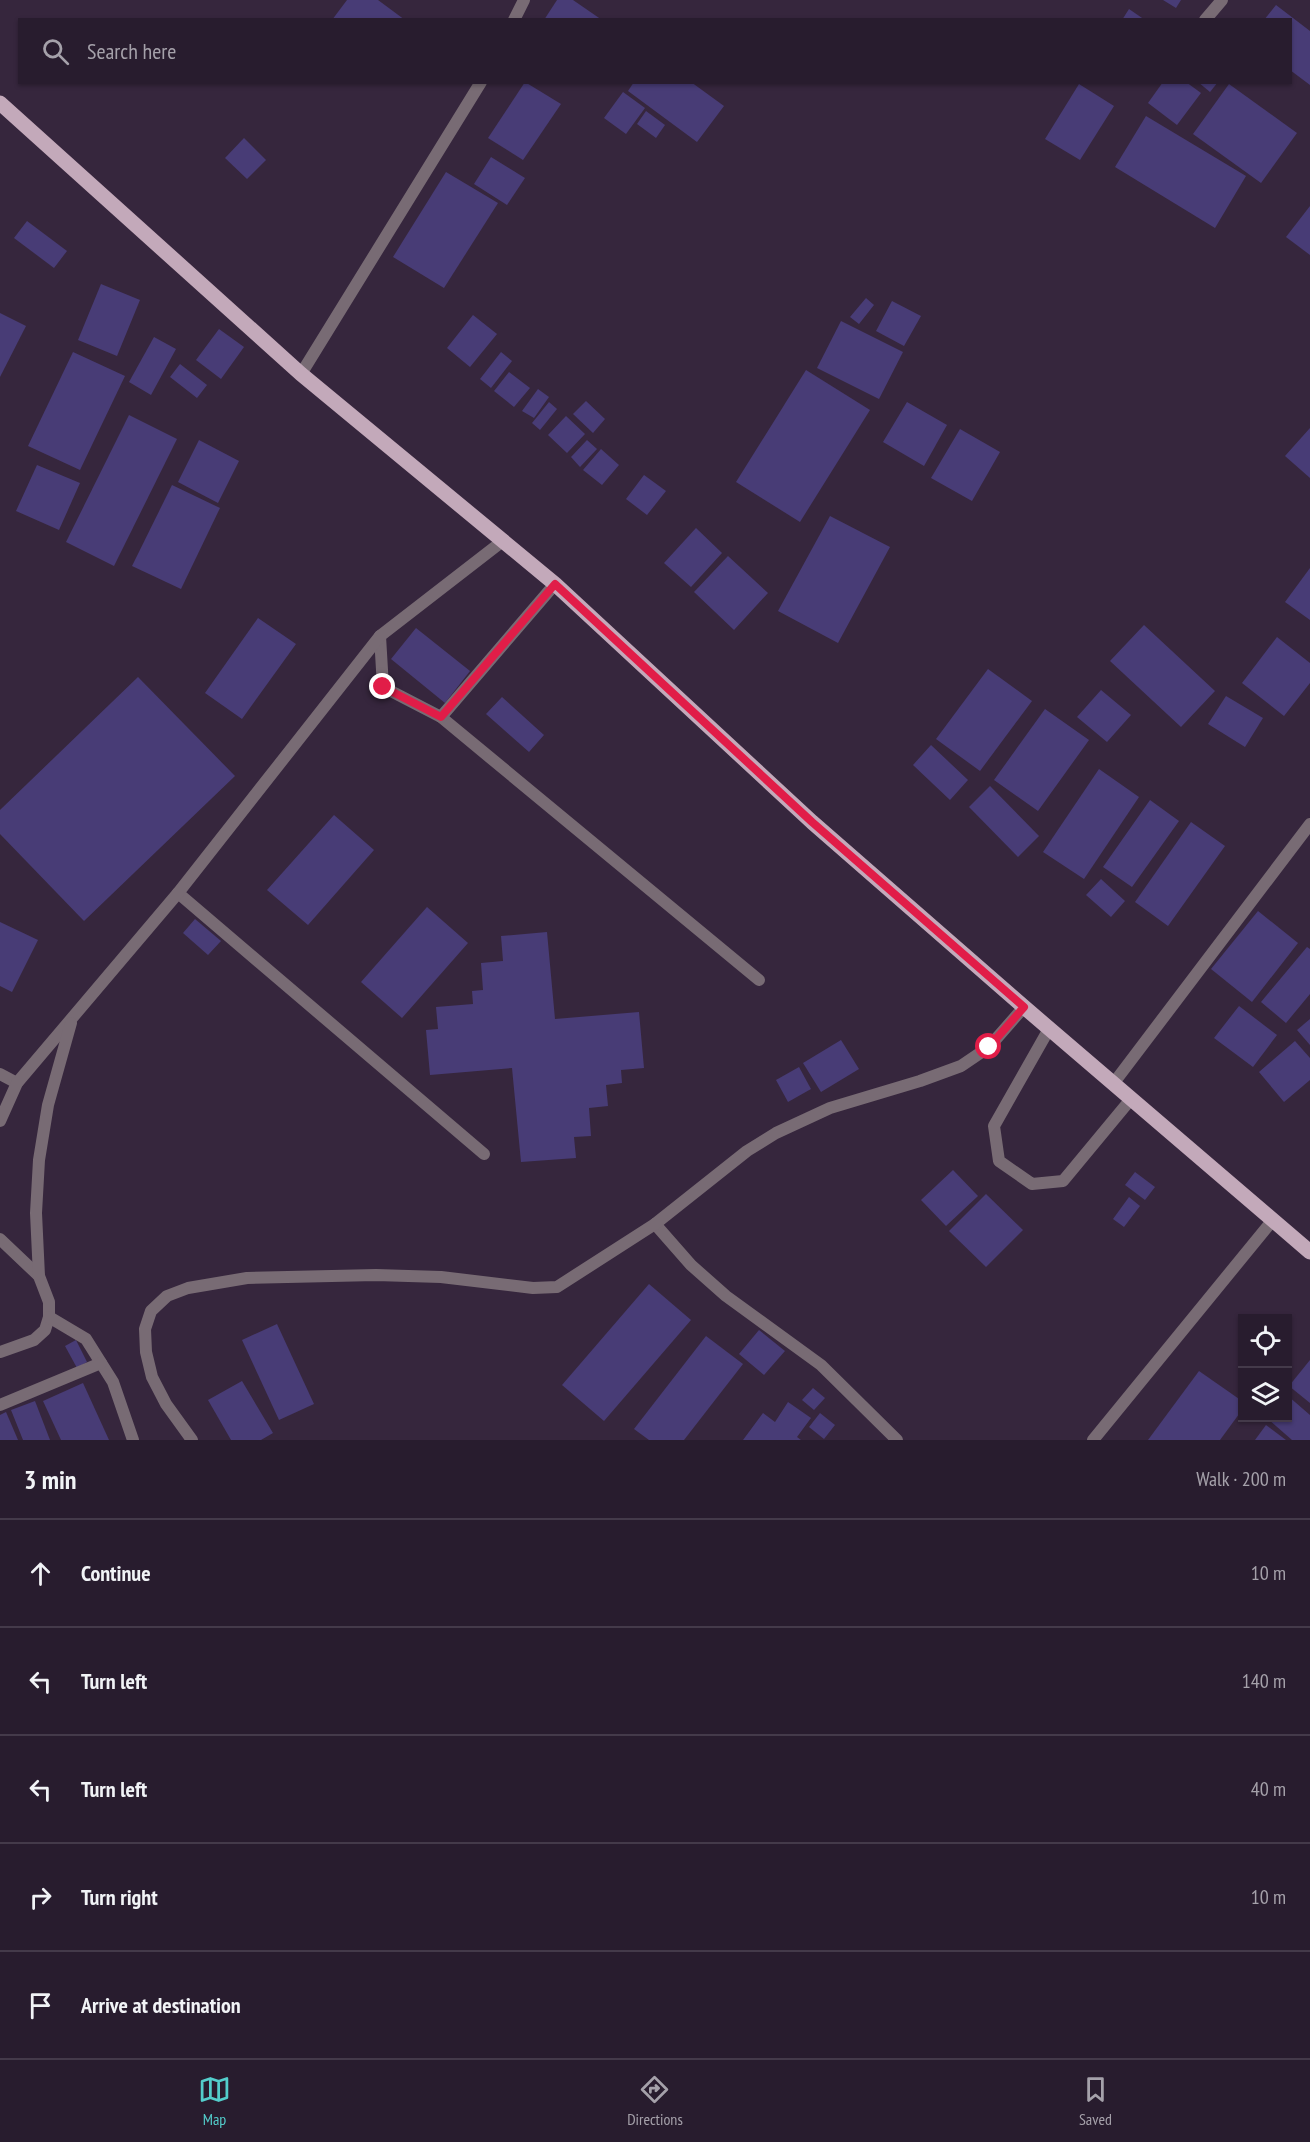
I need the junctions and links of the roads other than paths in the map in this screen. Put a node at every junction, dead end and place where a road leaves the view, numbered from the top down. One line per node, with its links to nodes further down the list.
1 (524, 0): 3 (street)
2 (1222, 0): 4 (street)
3 (515, 18)
4 (1207, 18)
5 (480, 84): 7 (street)
6 (0, 103): 7 (main road)
7 (301, 374): 8 (main road)
8 (504, 540): 9 (main road); 10 (street)
9 (555, 584): 11 (street); 15 (main road)
10 (380, 636): 11 (street); 13 (street)
11 (441, 717): 14 (street)
12 (1310, 824): 20 (street)
13 (178, 892): 16 (street); 23 (street)
14 (759, 980)
15 (1024, 1007): 17 (main road); 25 (street)
16 (73, 1018): 19 (street); 28 (street)
17 (1049, 1029): 20 (main road); 21 (street)
18 (0, 1074): 19 (street)
19 (17, 1083): 22 (street)
20 (1113, 1084): 21 (main road)
21 (1131, 1100): 24 (main road)
22 (0, 1121)
23 (484, 1154)
24 (1272, 1221): 27 (main road); 36 (street)
25 (655, 1224): 34 (street); 35 (street)
26 (0, 1239): 28 (street)
27 (1310, 1252)
28 (39, 1276): 29 (street)
29 (49, 1317): 30 (street); 31 (street)
30 (0, 1352)
31 (101, 1363): 32 (street); 33 (street)
32 (0, 1405)
33 (133, 1440)
34 (192, 1440)
35 (897, 1440)
36 (1093, 1440)

